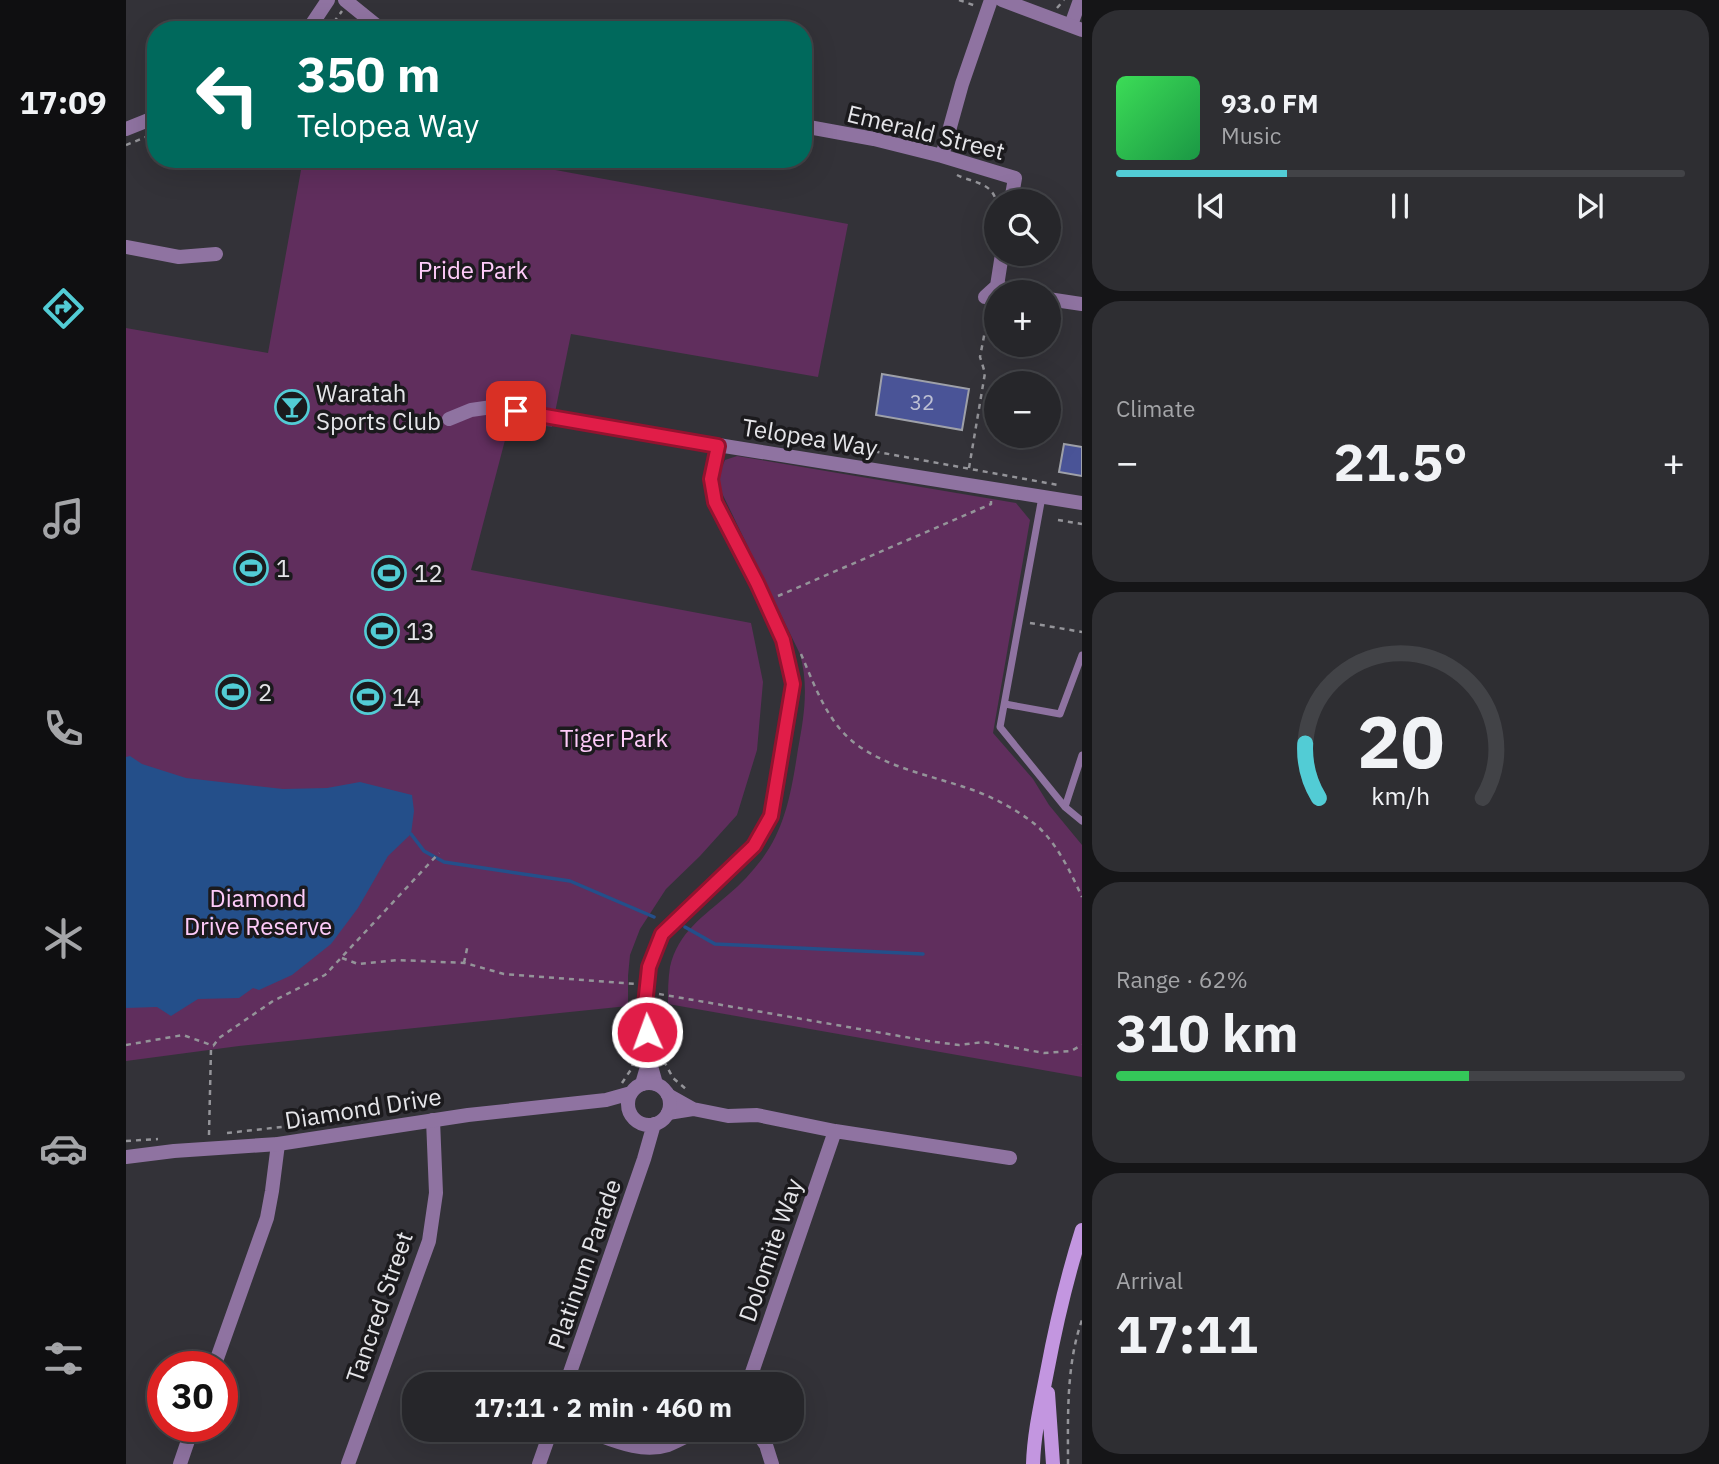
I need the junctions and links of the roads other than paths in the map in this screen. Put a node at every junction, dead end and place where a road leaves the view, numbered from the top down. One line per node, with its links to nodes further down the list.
1 (328, 0): 6 (street)
2 (991, 0): 12 (street)
3 (1002, 0): 8 (street)
4 (1080, 0): 8 (street)
5 (346, 1): 7 (street)
6 (315, 21)
7 (372, 21)
8 (1076, 27)
9 (147, 121): 11 (street)
10 (812, 128): 12 (street, Emerald Street)
11 (126, 130)
12 (942, 156): 13 (street, Emerald Street)
13 (1013, 189)
14 (126, 247): 15 (street)
15 (216, 254)
16 (1061, 301): 17 (street)
17 (1082, 304)
18 (449, 419): 19 (street, Telopea Way)
19 (718, 446): 20 (street, Telopea Way); 27 (street)
20 (1042, 496): 21 (street, Telopea Way); 23 (lane)
21 (1082, 503)
22 (1082, 656): 23 (lane)
23 (1005, 704): 25 (lane)
24 (1082, 755): 25 (lane)
25 (1065, 807): 26 (lane)
26 (1082, 821)
27 (638, 1086): 28 (street); 29 (street, Diamond Drive); 33 (street)
28 (668, 1095): 30 (street); 31 (street)
29 (606, 1100): 32 (street, Diamond Drive); 33 (street)
30 (693, 1109): 31 (street); 34 (street)
31 (668, 1113): 33 (street)
32 (433, 1120): 35 (street, Diamond Drive); 49 (street, Tancred Street)
33 (642, 1121): 40 (street, Platinum Parade)
34 (835, 1130): 37 (street); 41 (street, Dolomite Way)
35 (278, 1144): 36 (street, Diamond Drive); 39 (street)
36 (126, 1157)
37 (1010, 1158)
38 (1082, 1230): 42 (main road)
39 (220, 1351)
40 (570, 1372)
41 (752, 1372)
42 (1047, 1374): 52 (main road); 53 (main road)
43 (188, 1442): 48 (street)
44 (547, 1442): 50 (street)
45 (621, 1442): 46 (street)
46 (673, 1442)
47 (764, 1442): 51 (street)
48 (180, 1464)
49 (348, 1464)
50 (539, 1464)
51 (772, 1464)
52 (1033, 1464)
53 (1053, 1464)

